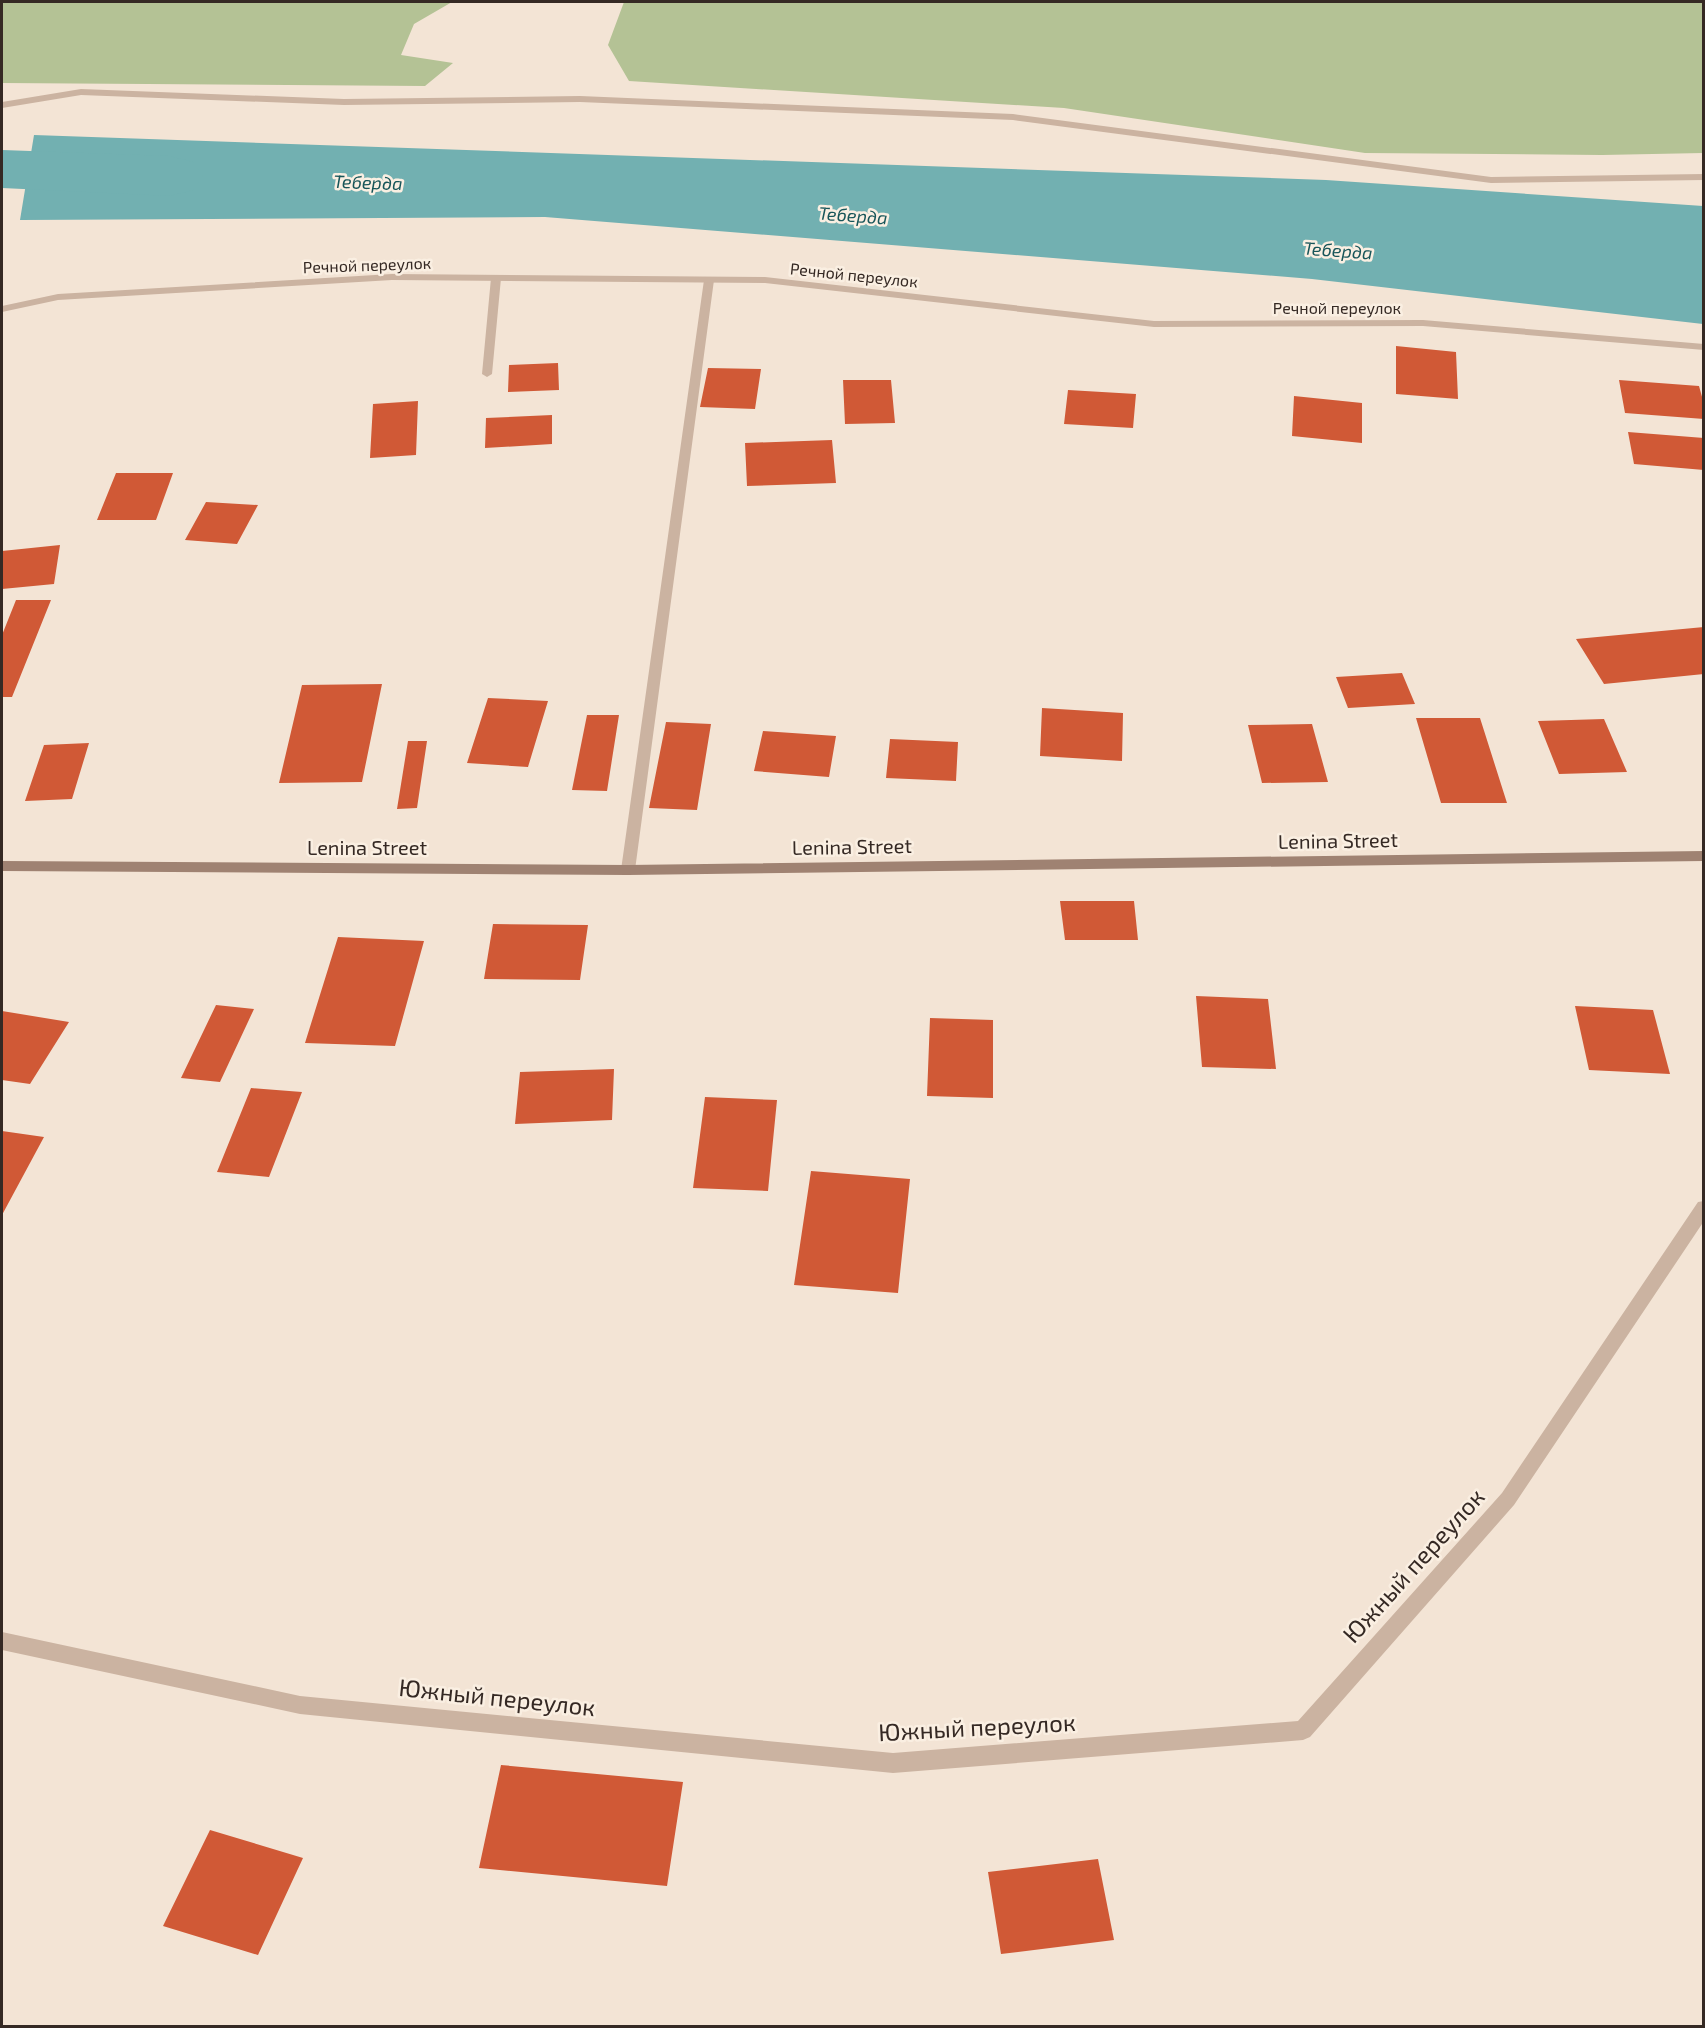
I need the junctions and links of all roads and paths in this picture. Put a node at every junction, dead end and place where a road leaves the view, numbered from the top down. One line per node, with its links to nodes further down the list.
1 (2, 105): 2 (street)
2 (1704, 177)
3 (496, 278): 4 (street, Речной переулок); 5 (street, Речной переулок); 7 (street)
4 (709, 280): 6 (street, Речной переулок); 10 (street)
5 (2, 309)
6 (1704, 347)
7 (487, 374)
8 (1704, 856): 10 (main road, Lenina Street)
9 (2, 866): 10 (main road, Lenina Street)
10 (628, 870)
11 (1704, 1207): 12 (street, Южный переулок)
12 (2, 1641)

